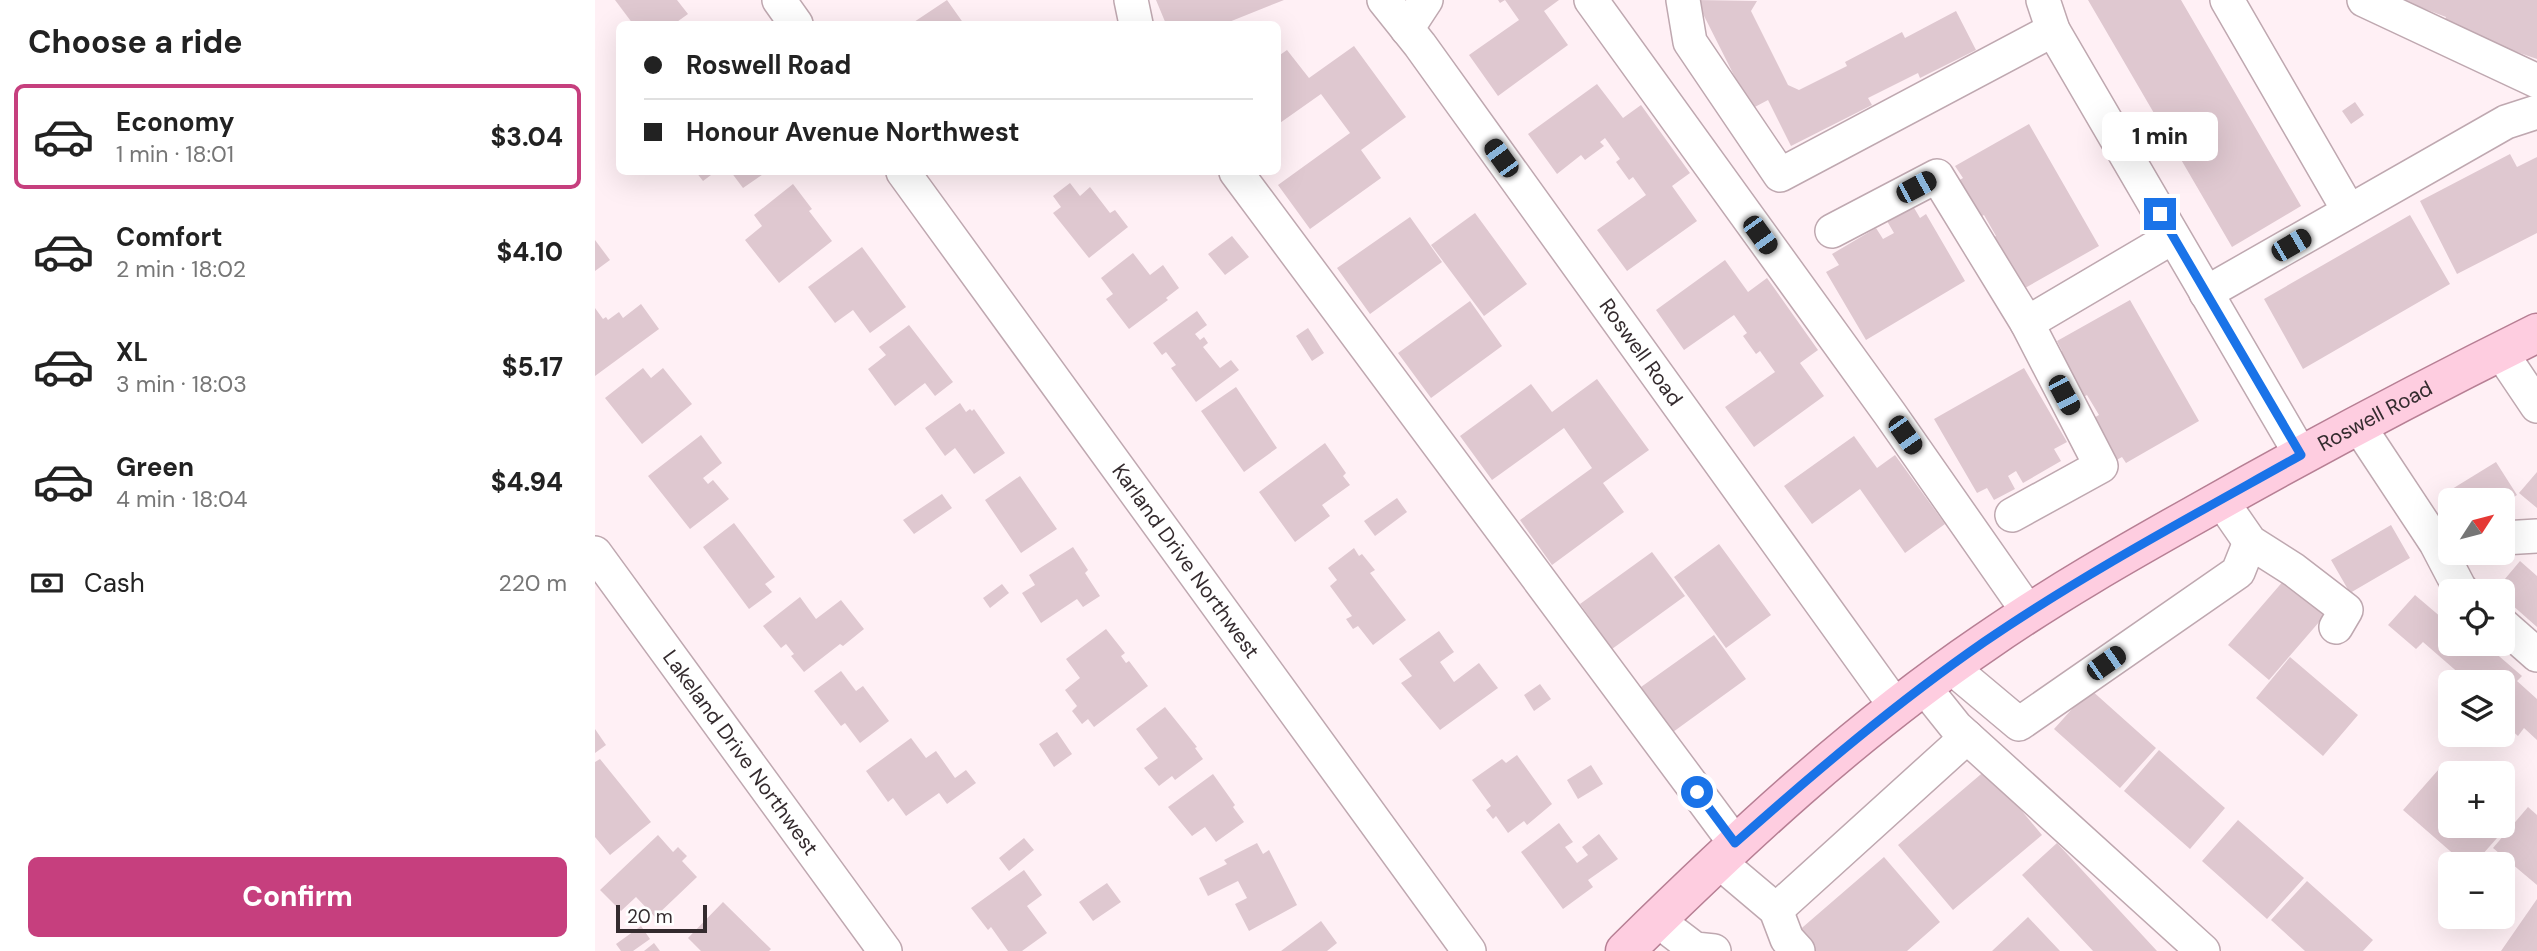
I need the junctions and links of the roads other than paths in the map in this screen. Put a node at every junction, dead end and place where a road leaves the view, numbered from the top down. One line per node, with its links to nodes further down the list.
1 (779, 0): 10 (street)
2 (1131, 0): 11 (street)
3 (1384, 0): 12 (street, Roswell Road)
4 (1426, 0): 12 (street)
5 (1591, 0): 34 (street)
6 (1682, 0): 9 (street)
7 (2227, 0): 17 (street)
8 (2364, 0): 13 (street)
9 (2048, 15): 19 (street)
10 (794, 21)
11 (1135, 21)
12 (1407, 29): 38 (street, Roswell Road)
13 (2537, 81)
14 (2537, 112): 17 (street)
15 (905, 175): 44 (street, Karland Drive Northwest)
16 (1238, 175): 40 (street)
17 (2349, 211): 20 (street)
18 (1832, 231): 21 (street)
19 (2173, 237): 20 (street); 21 (street)
20 (2206, 293): 26 (street)
21 (2027, 323): 28 (street)
22 (2537, 332): 23 (main road, Roswell Road)
23 (2500, 351): 24 (street); 25 (main road, Roswell Road)
24 (2537, 406)
25 (2358, 425): 26 (main road, Roswell Road); 29 (street)
26 (2301, 455): 27 (main road, Roswell Road)
27 (2221, 500): 32 (street); 34 (main road, Roswell Road)
28 (2012, 515)
29 (2438, 536)
30 (2537, 536): 31 (street)
31 (2515, 537)
32 (2251, 542): 35 (street); 38 (street)
33 (595, 553): 43 (street, Lakeland Drive Northwest)
34 (2029, 613): 38 (main road, Roswell Road)
35 (2336, 627)
36 (2515, 636): 37 (street)
37 (2537, 655)
38 (1924, 687): 39 (street); 40 (main road, Roswell Road)
39 (1967, 737): 41 (street); 48 (street)
40 (1726, 852): 41 (street); 42 (main road, Roswell Road)
41 (1776, 910): 47 (street)
42 (1657, 920): 45 (main road, Roswell Road); 46 (street)
43 (885, 951)
44 (1468, 951)
45 (1625, 951)
46 (1714, 951)
47 (1798, 951)
48 (2203, 951)

